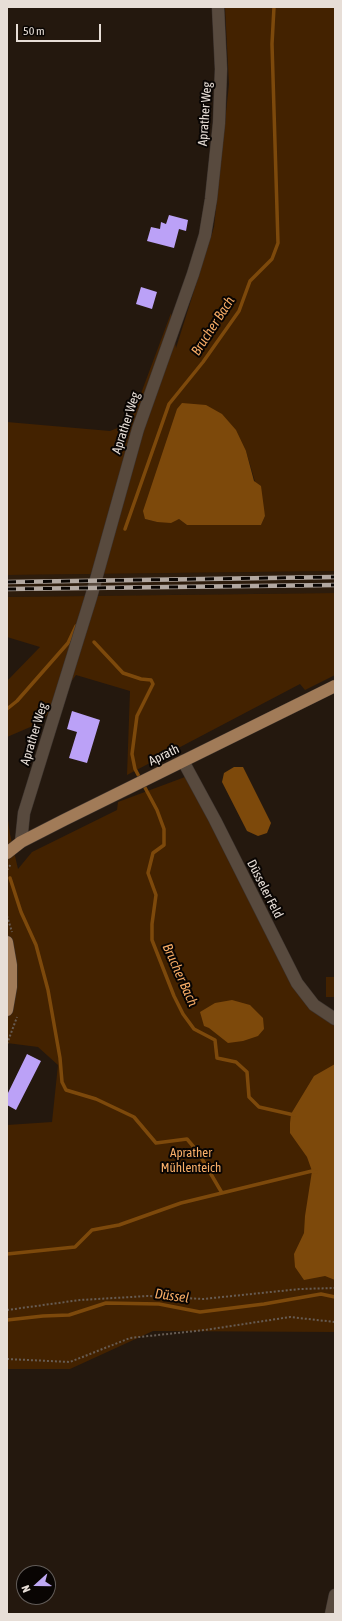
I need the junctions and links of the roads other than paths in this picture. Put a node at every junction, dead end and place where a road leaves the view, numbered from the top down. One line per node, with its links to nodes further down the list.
1 (218, 7): 4 (street, Aprather Weg)
2 (335, 686): 3 (main road, Aprath)
3 (183, 761): 4 (main road, Aprath); 8 (street, Düsseler Feld)
4 (21, 842): 5 (main road, Aprath)
5 (7, 853)
6 (7, 942): 7 (main road)
7 (7, 1010)
8 (335, 1019)
9 (335, 1595): 10 (street)
10 (331, 1614)

